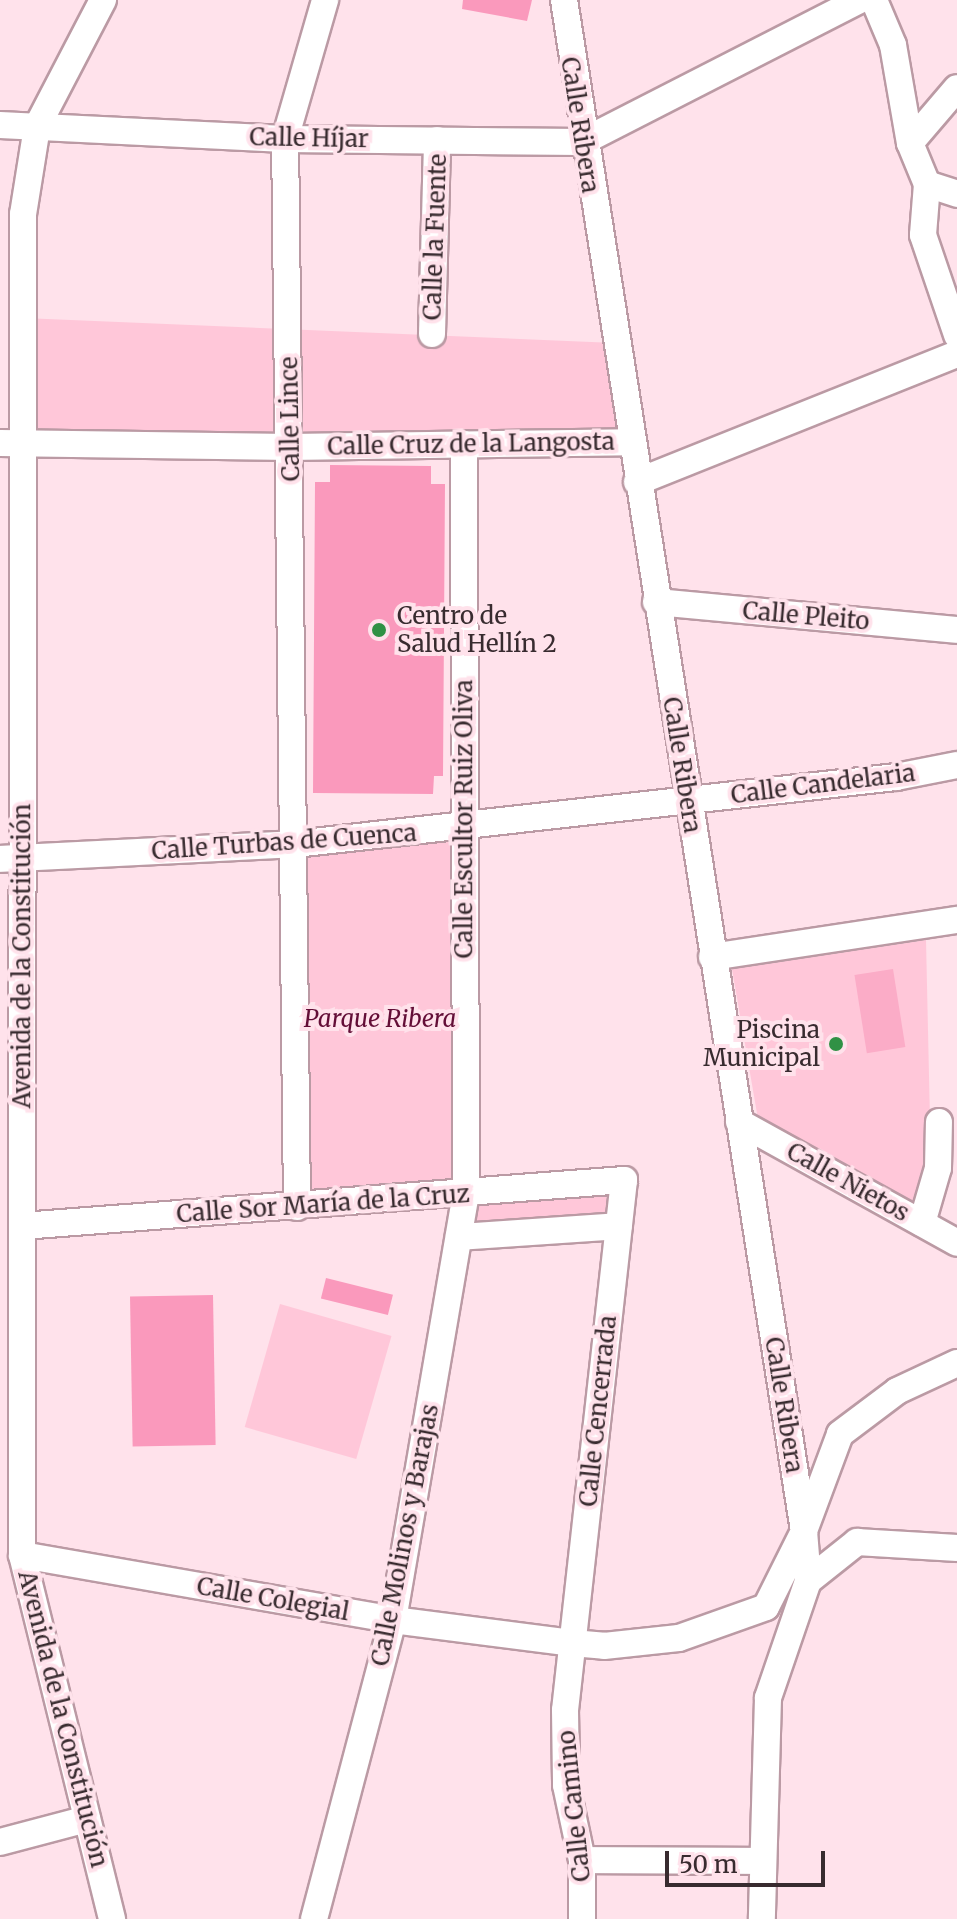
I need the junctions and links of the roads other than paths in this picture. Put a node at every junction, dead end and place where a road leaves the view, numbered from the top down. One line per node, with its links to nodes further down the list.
1 (103, 0): 8 (street, Avenida de la Constitución)
2 (325, 0): 9 (street, Calle Lince)
3 (564, 0): 11 (street, Calle Ribera)
4 (859, 0): 11 (street)
5 (874, 0): 12 (street)
6 (957, 88): 12 (street)
7 (0, 125): 8 (street, Calle Híjar)
8 (37, 127): 9 (street, Calle Híjar); 19 (street, Avenida de la Constitución)
9 (285, 139): 10 (street, Calle Híjar); 21 (street, Calle Lince)
10 (437, 140): 11 (street, Calle Híjar); 15 (street, Calle la Fuente)
11 (582, 142): 18 (street, Calle Ribera)
12 (910, 143): 13 (street)
13 (927, 184): 14 (street); 16 (street)
14 (957, 194)
15 (432, 334)
16 (957, 335)
17 (957, 354): 22 (street, Calle Cruz de la Langosta)
18 (630, 442): 20 (street, Calle Cruz de la Langosta); 22 (street, Calle Ribera)
19 (11, 443): 21 (street, Calle Cruz de la Langosta); 29 (street, Avenida de la Constitución)
20 (464, 444): 21 (street, Calle Cruz de la Langosta); 27 (street, Calle Escultor Ruiz Oliva)
21 (290, 447): 28 (street, Calle Lince)
22 (637, 482): 23 (street, Calle Ribera)
23 (656, 602): 24 (street, Calle Pleito); 26 (street, Calle Ribera)
24 (957, 630)
25 (957, 765): 26 (street, Calle Candelaria)
26 (688, 800): 27 (street, Calle Turbas de Cuenca); 31 (street, Calle Ribera)
27 (463, 827): 28 (street, Calle Turbas de Cuenca); 35 (street, Calle Escultor Ruiz Oliva)
28 (295, 844): 29 (street, Calle Turbas de Cuenca); 36 (street, Calle Lince)
29 (11, 859): 38 (street, Avenida de la Constitución)
30 (957, 920): 31 (street)
31 (712, 957): 32 (street, Calle Ribera)
32 (739, 1122): 37 (street, Calle Nietos); 44 (street, Calle Ribera)
33 (939, 1122): 37 (street)
34 (624, 1180): 35 (street, Calle Sor María de la Cruz); 39 (street, Calle Cencerrada)
35 (466, 1193): 36 (street, Calle Sor María de la Cruz); 40 (street, Calle Molinos y Barajas)
36 (297, 1207): 38 (street, Calle Sor María de la Cruz)
37 (922, 1223): 41 (street, Calle Nietos)
38 (22, 1226): 42 (street, Avenida de la Constitución)
39 (619, 1226): 40 (street); 49 (street, Calle Cencerrada)
40 (459, 1237): 48 (street, Calle Molinos y Barajas)
41 (957, 1243)
42 (11, 1350): 46 (street, Avenida de la Constitución)
43 (957, 1363): 44 (street)
44 (804, 1531): 47 (street, Calle Ribera); 49 (street)
45 (957, 1548): 47 (street)
46 (22, 1555): 48 (street, Calle Colegial); 50 (street, Avenida de la Constitución)
47 (808, 1581): 53 (street)
48 (393, 1620): 49 (street, Calle Colegial); 55 (street, Calle Molinos y Barajas)
49 (572, 1643): 52 (street, Calle Camino)
50 (87, 1819): 51 (street); 54 (street, Avenida de la Constitución)
51 (0, 1842)
52 (582, 1860): 53 (street); 56 (street, Calle Camino)
53 (763, 1861): 57 (street)
54 (112, 1919)
55 (314, 1919)
56 (582, 1919)
57 (762, 1919)

